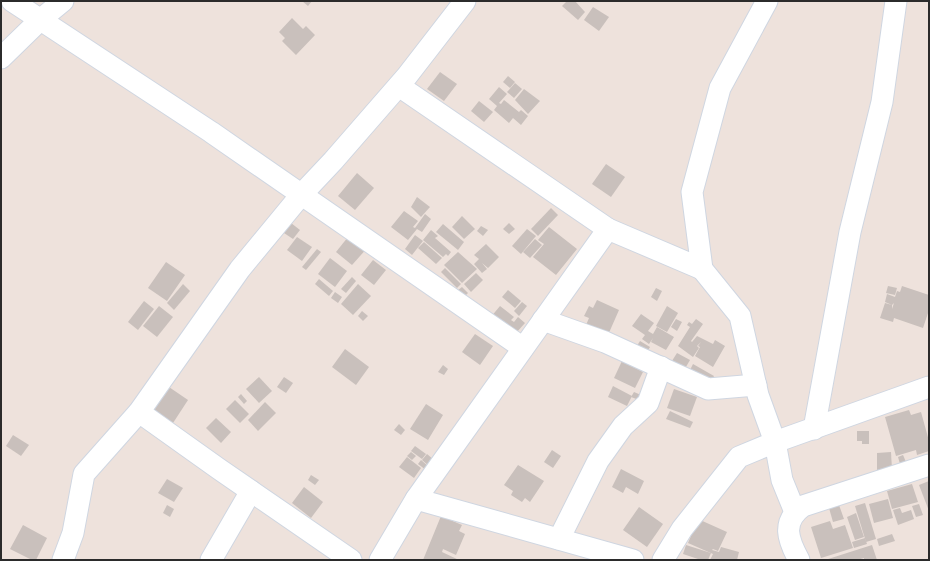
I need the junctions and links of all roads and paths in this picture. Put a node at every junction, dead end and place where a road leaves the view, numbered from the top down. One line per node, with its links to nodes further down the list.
1 (12, 1): 6 (street)
2 (63, 1): 6 (street)
3 (465, 1): 8 (street)
4 (766, 1): 11 (street)
5 (896, 1): 18 (street)
6 (40, 20): 7 (street); 9 (street)
7 (1, 58)
8 (398, 86): 9 (street); 10 (street)
9 (301, 195): 13 (street); 17 (street)
10 (608, 229): 11 (street); 12 (street)
11 (702, 269): 15 (street)
12 (543, 320): 13 (street); 14 (street)
13 (524, 348): 22 (street)
14 (661, 367): 15 (street); 24 (street)
15 (756, 385): 19 (street)
16 (929, 387): 18 (street)
17 (139, 412): 21 (street); 25 (street)
18 (814, 429): 19 (street)
19 (775, 442): 23 (street); 30 (street)
20 (929, 465): 23 (street)
21 (251, 491): 26 (street); 27 (street)
22 (416, 499): 24 (street); 28 (street)
23 (795, 512): 31 (street)
24 (559, 539): 29 (street)
25 (63, 560)
26 (211, 560)
27 (351, 560)
28 (380, 560)
29 (633, 560)
30 (663, 560)
31 (800, 560)

